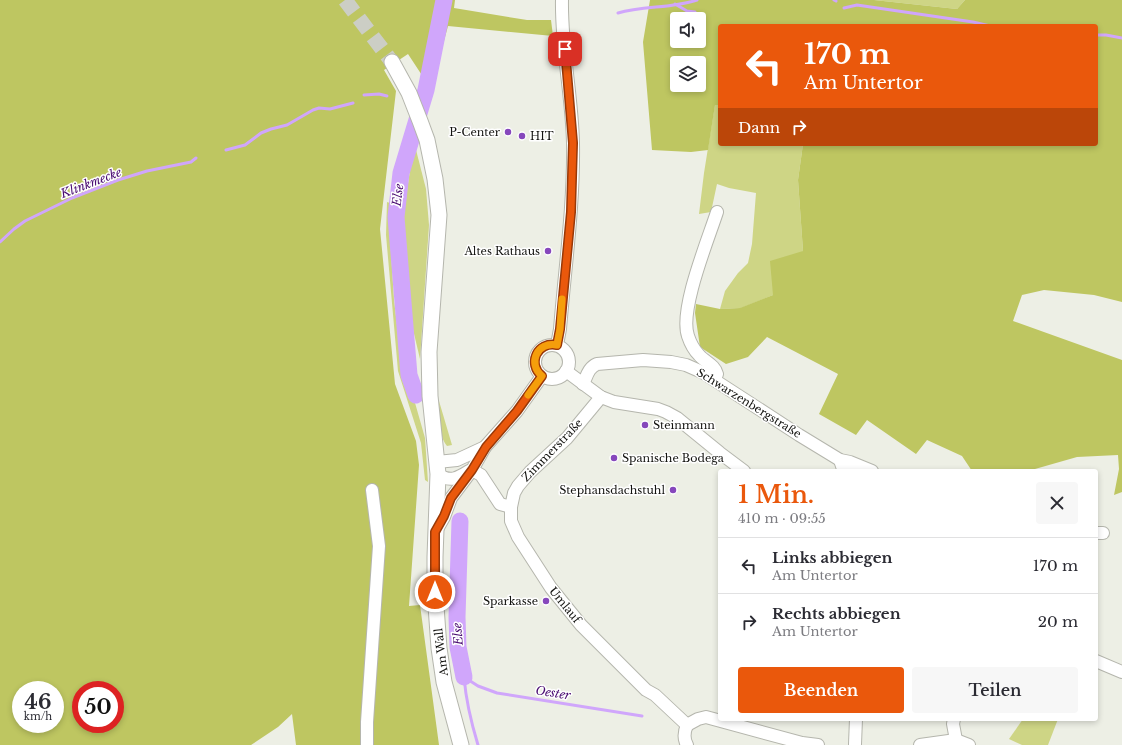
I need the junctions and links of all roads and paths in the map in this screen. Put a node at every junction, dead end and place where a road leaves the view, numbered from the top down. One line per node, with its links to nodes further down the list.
1 (562, 0): 4 (street)
2 (392, 62): 12 (main road)
3 (717, 212): 7 (street)
4 (557, 345): 5 (street); 6 (street)
5 (566, 371): 6 (street); 8 (street)
6 (542, 376): 10 (street, Am Wall)
7 (715, 379): 8 (street, Schwarzenbergstraße); 11 (street, Schwarzenbergstraße)
8 (583, 384): 9 (street)
9 (601, 397): 13 (street); 18 (street, Zimmerstraße)
10 (486, 447): 12 (street, Am Wall); 16 (street, Am Wall)
11 (840, 460): 14 (street); 15 (street, Schwarzenbergstraße)
12 (438, 468): 16 (street); 19 (main road, Am Wall)
13 (741, 469)
14 (843, 469)
15 (867, 469)
16 (472, 470): 18 (street); 19 (street, Am Wall)
17 (372, 490): 28 (street)
18 (511, 507): 26 (street, Umlauf)
19 (435, 532): 29 (main road, Am Wall)
20 (1098, 662): 21 (street)
21 (1122, 672)
22 (718, 720): 26 (street)
23 (721, 721): 31 (street)
24 (856, 721): 32 (street)
25 (954, 721): 27 (street)
26 (687, 725): 30 (street)
27 (954, 742): 33 (street); 34 (street)
28 (367, 745)
29 (461, 745)
30 (687, 745)
31 (818, 745)
32 (854, 745)
33 (922, 745)
34 (969, 745)

